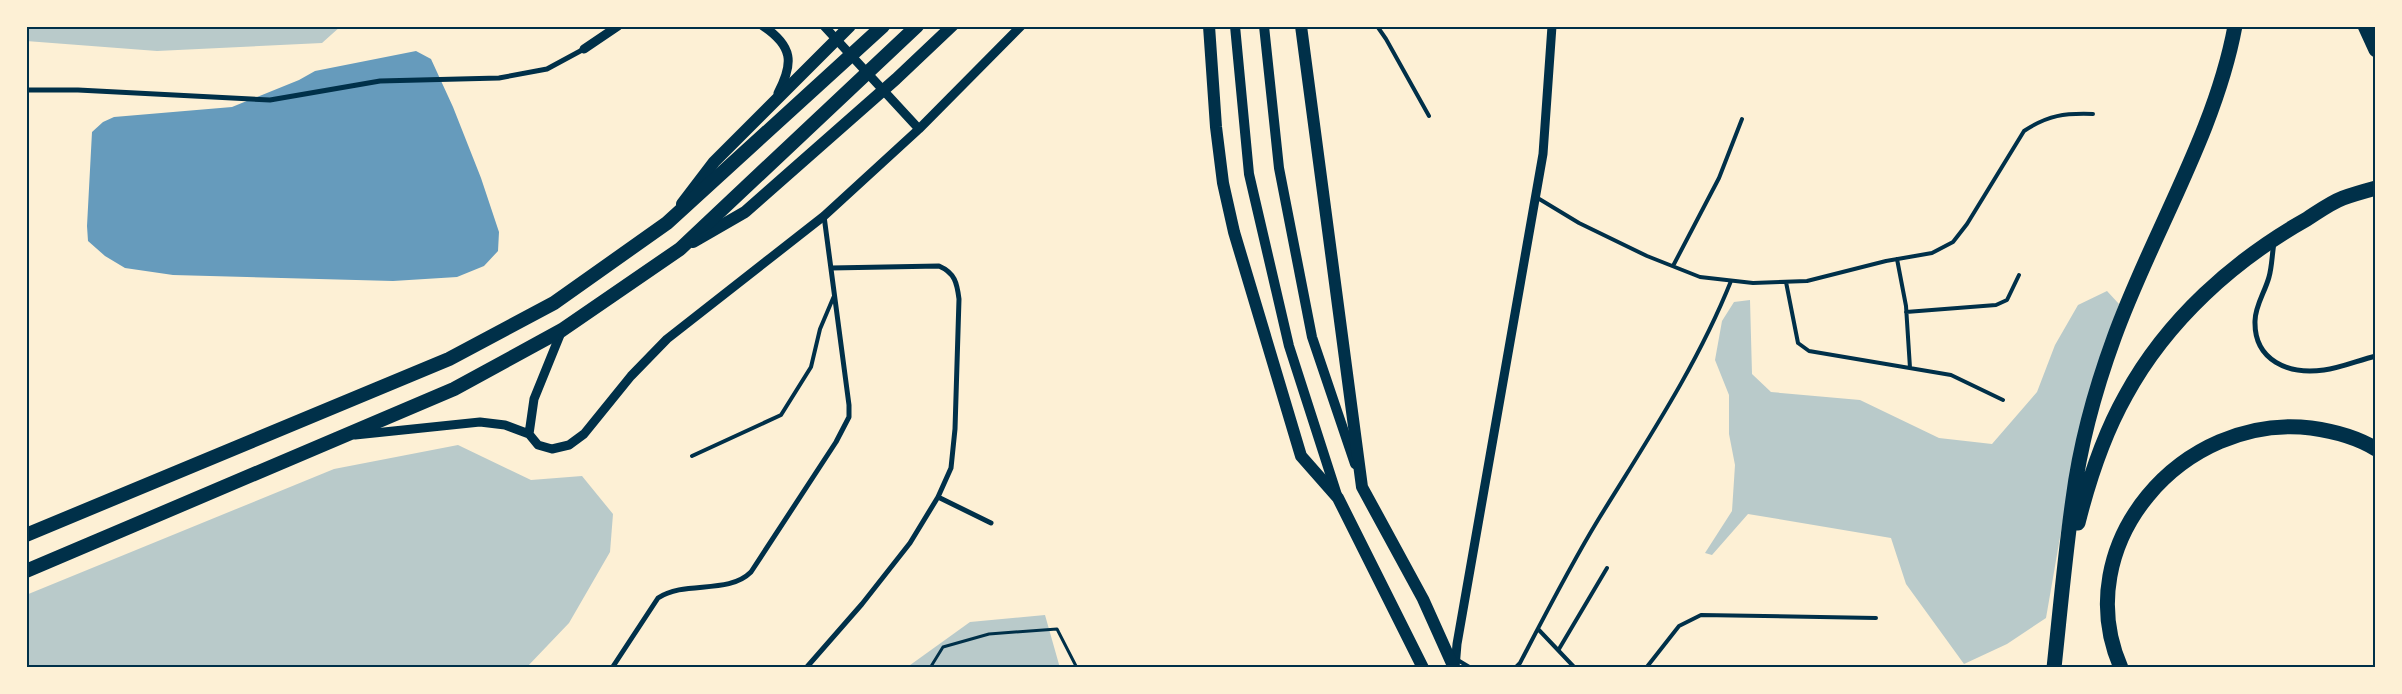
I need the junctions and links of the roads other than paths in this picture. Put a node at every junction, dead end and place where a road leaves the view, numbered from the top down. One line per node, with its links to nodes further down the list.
1 (618, 26): 17 (street)
2 (763, 26): 20 (street)
3 (824, 26): 24 (street)
4 (850, 26): 20 (main road)
5 (884, 26): 28 (highway)
6 (917, 26): 30 (highway)
7 (952, 26): 30 (main road)
8 (1021, 26): 24 (street)
9 (1209, 26): 49 (main road)
10 (1235, 26): 49 (main road)
11 (1264, 26): 47 (main road)
12 (1300, 26): 47 (main road)
13 (1377, 26): 22 (lane)
14 (1552, 26): 26 (street)
15 (2235, 26): 54 (highway)
16 (2365, 26): 18 (highway)
17 (584, 49): 19 (street)
18 (2376, 50)
19 (26, 90)
20 (773, 103): 28 (main road)
21 (2093, 114): 31 (lane)
22 (1429, 116)
23 (1742, 119): 32 (lane)
24 (919, 129): 27 (street)
25 (2376, 188): 29 (highway)
26 (1536, 196): 32 (lane); 58 (street)
27 (824, 216): 33 (street); 43 (street)
28 (667, 223): 51 (highway)
29 (2274, 238): 40 (street); 54 (highway)
30 (680, 249): 39 (highway)
31 (1896, 259): 36 (lane); 38 (lane)
32 (1673, 266): 35 (lane)
33 (831, 268): 37 (street); 48 (street)
34 (2018, 275): 38 (lane)
35 (1731, 281): 36 (lane); 56 (lane)
36 (1786, 282): 41 (lane)
37 (835, 295): 46 (lane); 59 (street)
38 (1906, 312): 41 (lane)
39 (562, 330): 43 (street); 44 (highway)
40 (2376, 356)
41 (1910, 368): 42 (lane)
42 (2003, 400)
43 (529, 434): 44 (street)
44 (347, 436): 53 (highway)
45 (2376, 449): 67 (highway)
46 (692, 456)
47 (1362, 487): 58 (main road)
48 (938, 497): 50 (street); 60 (street)
49 (1338, 498): 61 (main road)
50 (991, 523)
51 (26, 535)
52 (1607, 568): 57 (lane)
53 (26, 571)
54 (2065, 574): 66 (highway)
55 (1876, 618): 65 (lane)
56 (1538, 629): 57 (lane); 63 (lane)
57 (1558, 649): 64 (lane)
58 (1455, 665): 62 (lane)
59 (612, 668)
60 (806, 668)
61 (1423, 668)
62 (1471, 668)
63 (1515, 668)
64 (1574, 668)
65 (1646, 668)
66 (2054, 668)
67 (2121, 668)

